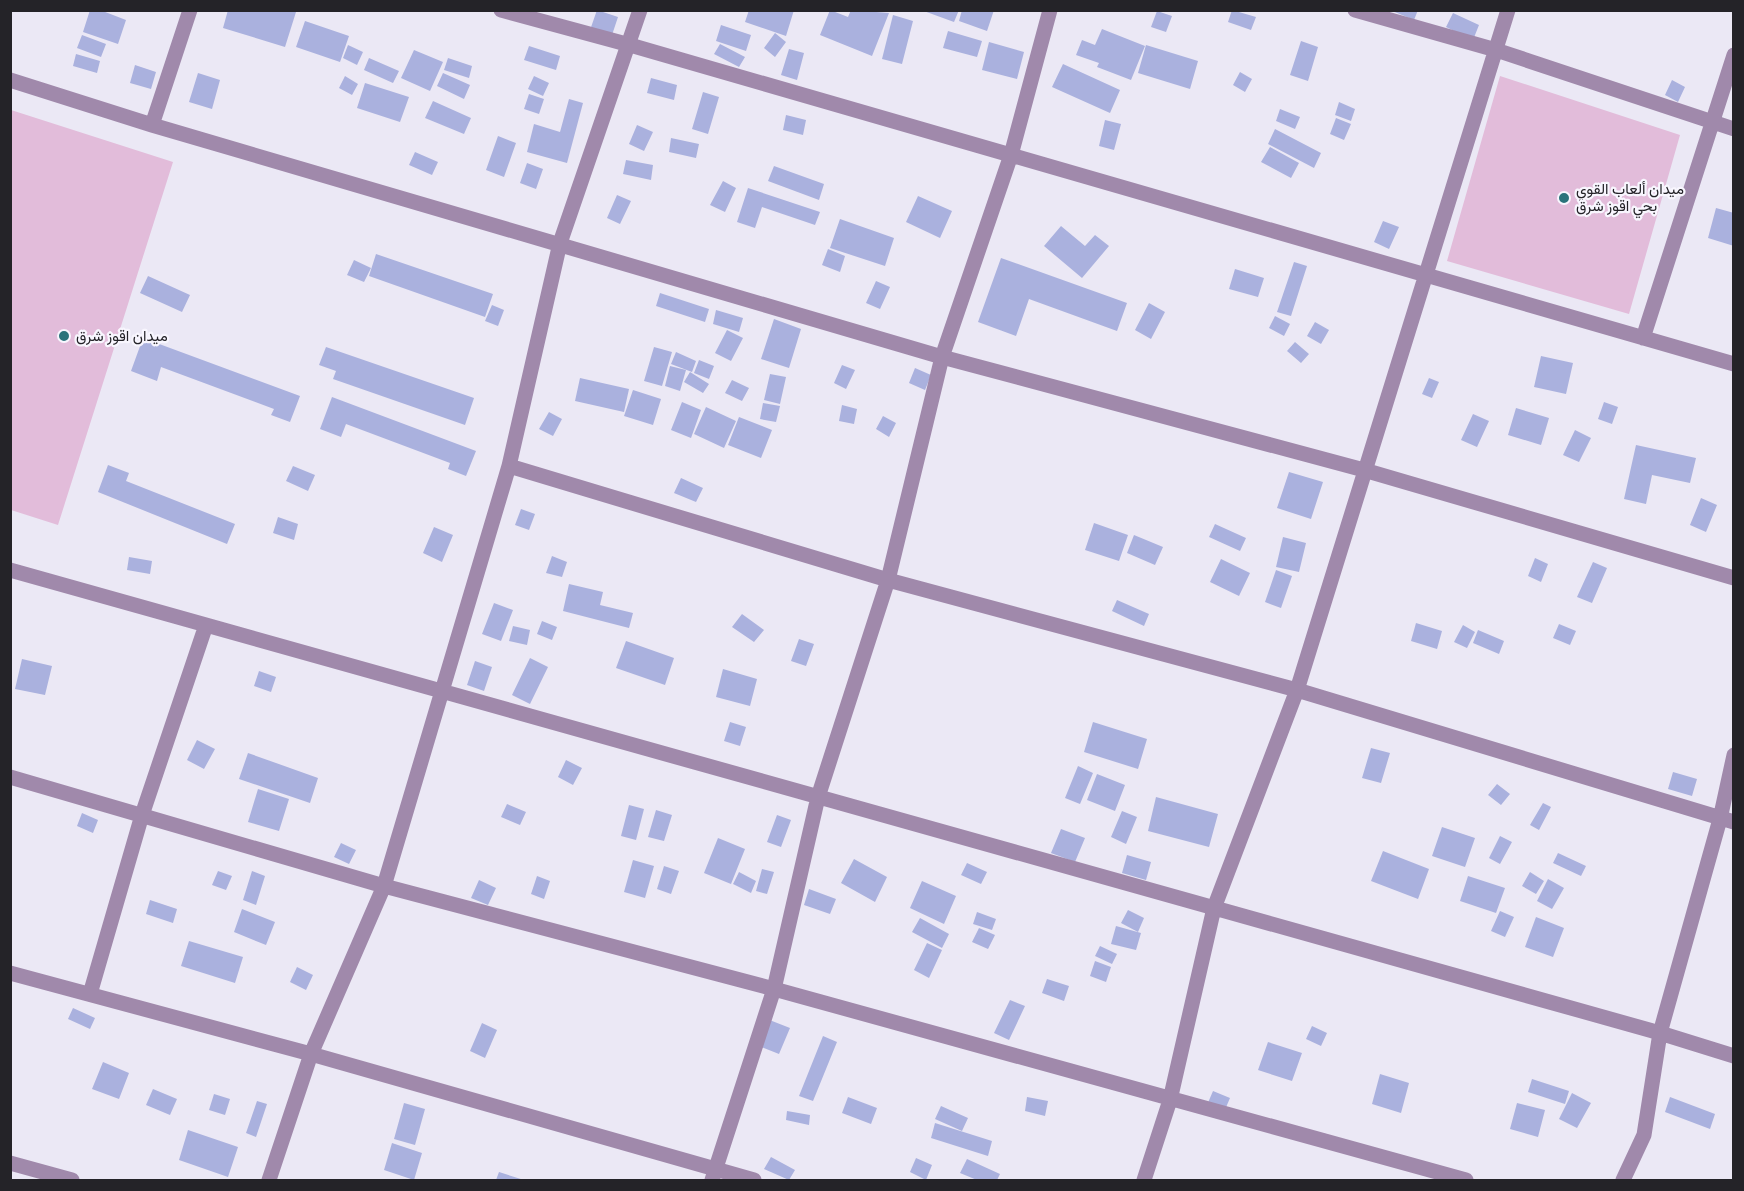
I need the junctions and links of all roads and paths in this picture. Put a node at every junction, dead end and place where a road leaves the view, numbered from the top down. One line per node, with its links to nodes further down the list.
1 (190, 10): 12 (street)
2 (501, 10): 7 (street)
3 (640, 10): 7 (street)
4 (1050, 10): 14 (street)
5 (1355, 10): 8 (street)
6 (1508, 10): 8 (street)
7 (630, 45): 14 (street); 15 (street)
8 (1496, 50): 11 (street); 16 (street)
9 (1734, 55): 11 (street)
10 (10, 80): 12 (street)
11 (1712, 122): 13 (street); 17 (street)
12 (152, 124): 15 (street)
13 (1734, 129)
14 (1011, 155): 16 (street); 18 (street)
15 (560, 243): 18 (street); 20 (street)
16 (1426, 276): 17 (street); 21 (street)
17 (1643, 338): 19 (street)
18 (942, 357): 21 (street); 24 (street)
19 (1734, 364)
20 (509, 466): 24 (street); 27 (street)
21 (1364, 470): 23 (street); 26 (street)
22 (10, 570): 25 (street)
23 (1734, 578)
24 (888, 580): 26 (street); 30 (street)
25 (206, 625): 27 (street); 31 (street)
26 (1297, 690): 32 (street); 34 (street)
27 (441, 691): 30 (street); 33 (street)
28 (1734, 755): 32 (street)
29 (10, 777): 31 (street)
30 (818, 797): 34 (street); 36 (street)
31 (142, 815): 33 (street); 37 (street)
32 (1727, 821): 38 (street)
33 (384, 886): 36 (street); 39 (street)
34 (1214, 908): 38 (street); 41 (street)
35 (10, 973): 37 (street)
36 (774, 989): 41 (street); 43 (street)
37 (90, 994): 39 (street)
38 (1660, 1033): 40 (street); 49 (street)
39 (311, 1054): 43 (street); 45 (street)
40 (1734, 1056)
41 (1170, 1100): 47 (street); 48 (street)
42 (10, 1163): 44 (street)
43 (714, 1174): 46 (street)
44 (72, 1180)
45 (269, 1180)
46 (754, 1180)
47 (1144, 1180)
48 (1466, 1180)
49 (1623, 1180)

